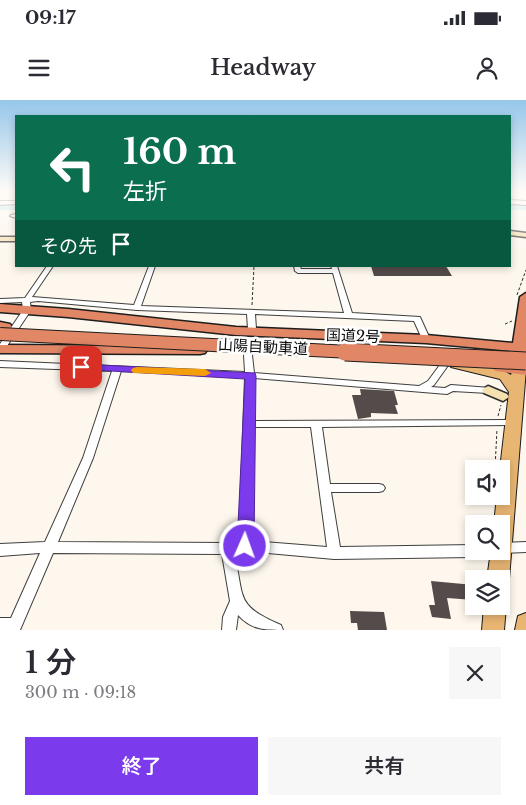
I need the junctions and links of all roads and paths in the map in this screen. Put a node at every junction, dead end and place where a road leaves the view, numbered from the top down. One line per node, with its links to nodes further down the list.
1 (511, 233): 2 (street)
2 (526, 235)
3 (0, 239): 4 (street)
4 (15, 239)
5 (49, 267): 12 (street)
6 (152, 267): 14 (street)
7 (254, 267): 15 (path)
8 (297, 267): 9 (street)
9 (335, 269): 16 (street)
10 (526, 297): 20 (highway)
11 (0, 301): 12 (street)
12 (26, 305): 13 (highway, 国道2号); 14 (street); 19 (highway, 国道2号); 21 (street)
13 (0, 308)
14 (137, 308): 15 (street)
15 (251, 311): 16 (street); 18 (street)
16 (349, 315): 19 (street)
17 (2, 329): 20 (highway, 山陽自動車道); 25 (highway, 山陽自動車道, bridge)
18 (252, 329)
19 (426, 339): 20 (highway, 国道2号)
20 (523, 345): 25 (highway)
21 (0, 350): 24 (highway, 国道2号)
22 (248, 355): 27 (street)
23 (0, 364): 26 (street)
24 (450, 364): 25 (highway, 国道2号); 28 (street); 30 (main road)
25 (524, 367): 30 (main road)
26 (117, 369): 27 (street); 40 (street)
27 (250, 376): 28 (street); 33 (street)
28 (422, 388): 29 (street)
29 (488, 390): 30 (street)
30 (512, 396): 31 (main road); 31 (path)
31 (506, 422): 32 (street); 34 (path); 37 (main road)
32 (316, 423): 33 (street); 35 (street)
33 (250, 424): 38 (street)
34 (497, 460)
35 (325, 488): 36 (street); 45 (street)
36 (379, 488)
37 (502, 515)
38 (245, 546): 42 (street); 45 (street)
39 (526, 547): 41 (street)
40 (48, 548): 42 (street); 43 (street); 50 (street)
41 (510, 548)
42 (227, 549): 46 (street)
43 (0, 550)
44 (465, 551): 45 (street)
45 (334, 553)
46 (236, 603): 51 (street); 52 (street)
47 (494, 615): 53 (main road)
48 (526, 624): 54 (main road)
49 (0, 625): 50 (street)
50 (14, 627)
51 (229, 630)
52 (276, 630)
53 (493, 630)
54 (526, 630)

